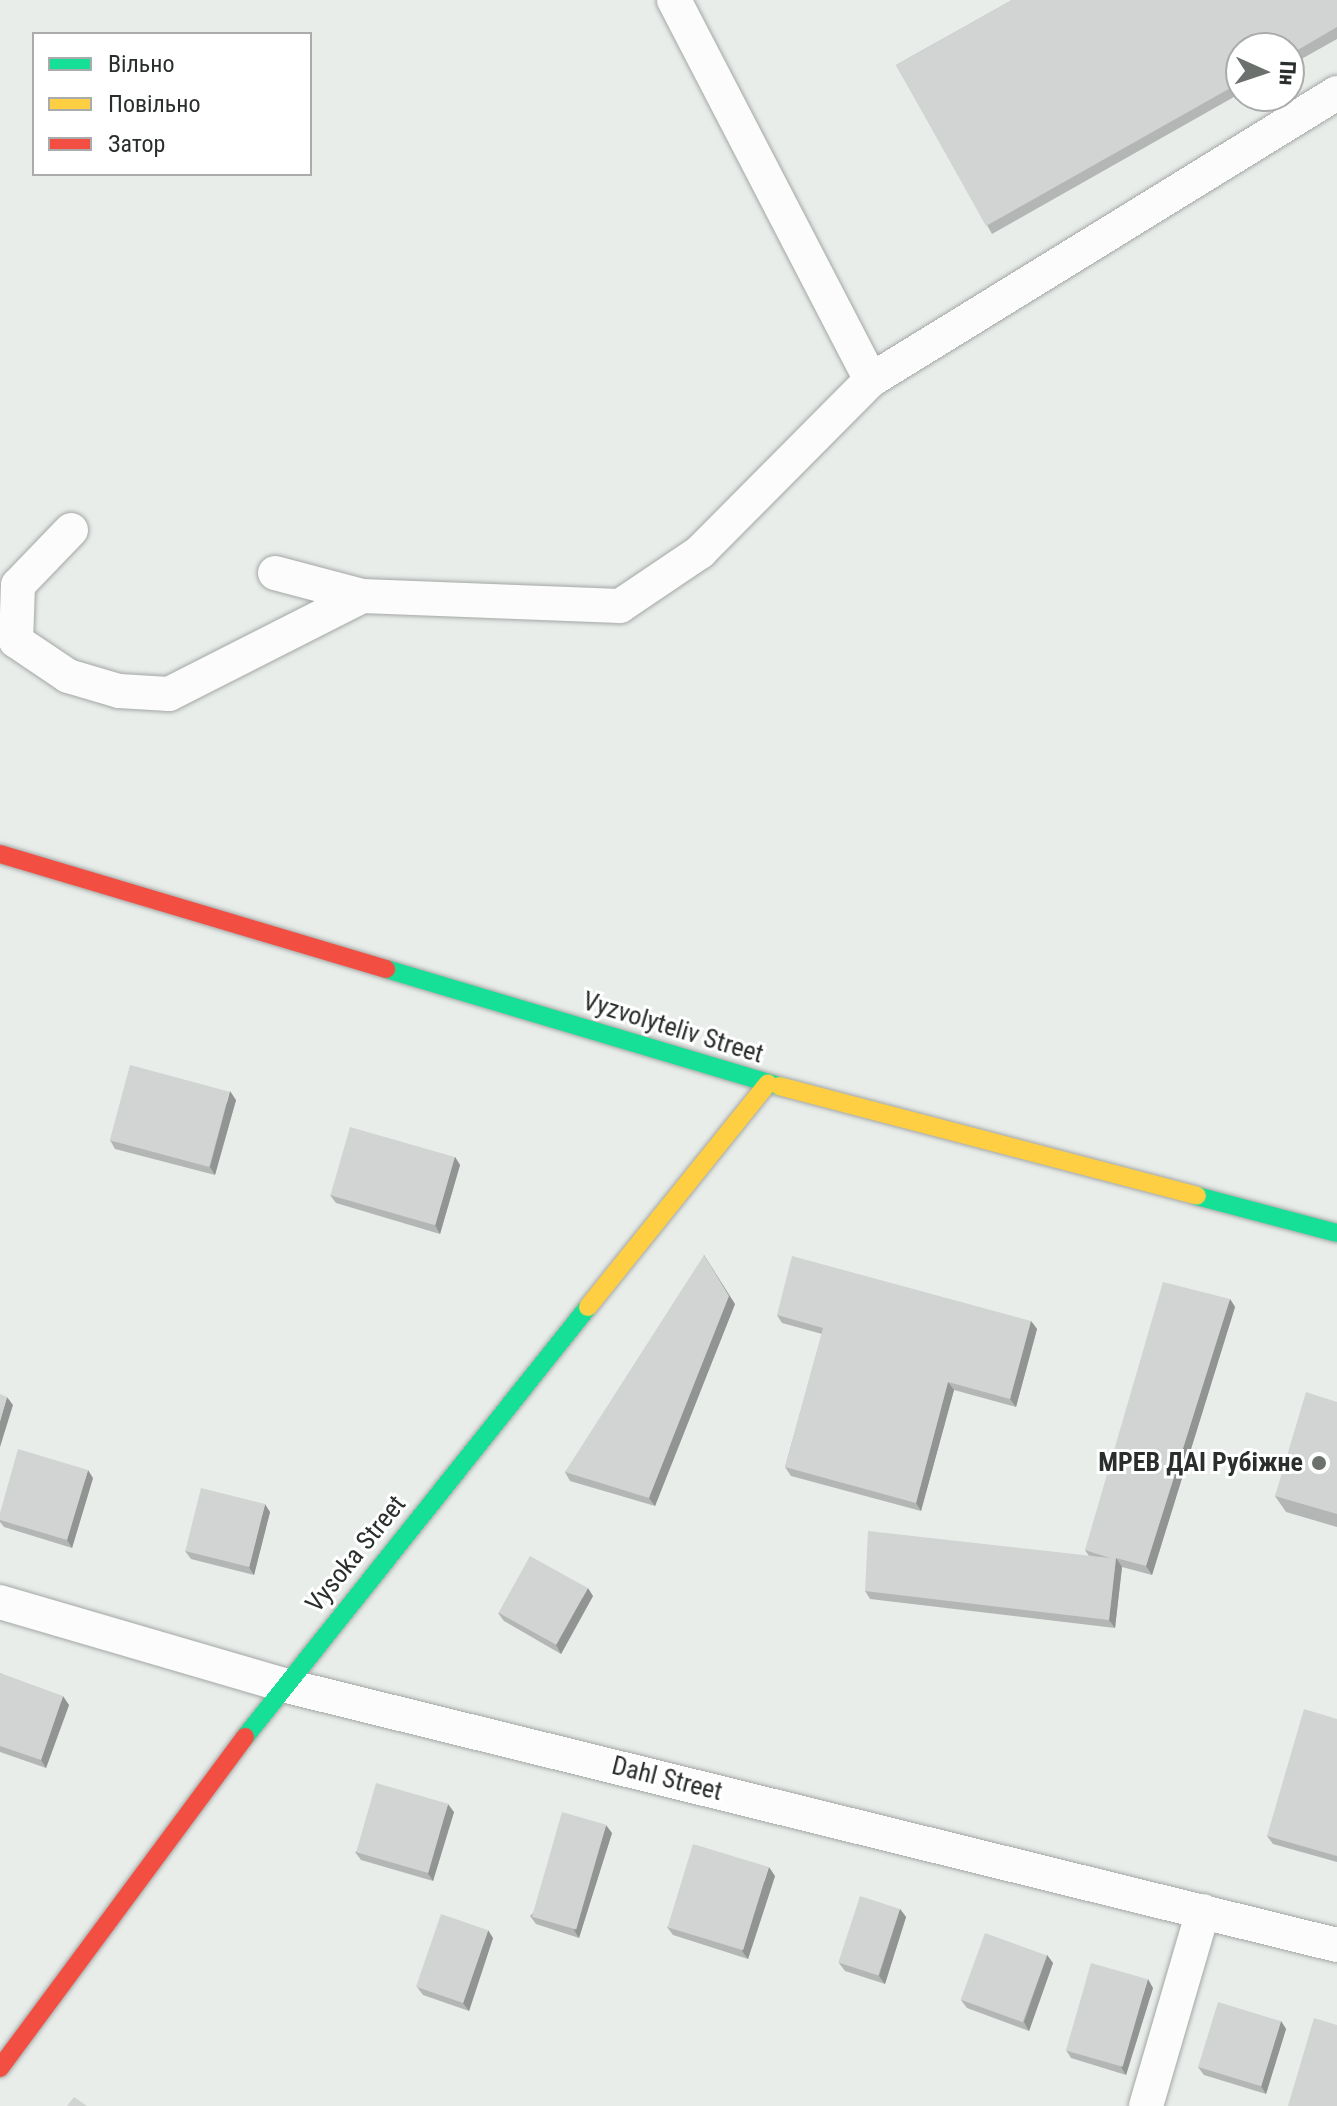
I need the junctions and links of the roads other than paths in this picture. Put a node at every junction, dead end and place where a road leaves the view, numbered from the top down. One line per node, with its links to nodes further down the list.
1 (674, 0): 3 (lane)
2 (1337, 93): 3 (lane)
3 (871, 380): 6 (lane)
4 (71, 530): 6 (lane)
5 (275, 573): 6 (lane)
6 (362, 596)
7 (0, 854): 8 (street, Vyzvolyteliv Street)
8 (768, 1083): 9 (street, Vyzvolyteliv Street); 11 (street, Vysoka Street)
9 (1337, 1233)
10 (0, 1602): 11 (lane, Dahl Street)
11 (283, 1685): 12 (lane, Dahl Street); 14 (street, Vysoka Street)
12 (1203, 1911): 13 (lane, Dahl Street); 15 (lane)
13 (1337, 1945)
14 (0, 2068)
15 (1146, 2106)

